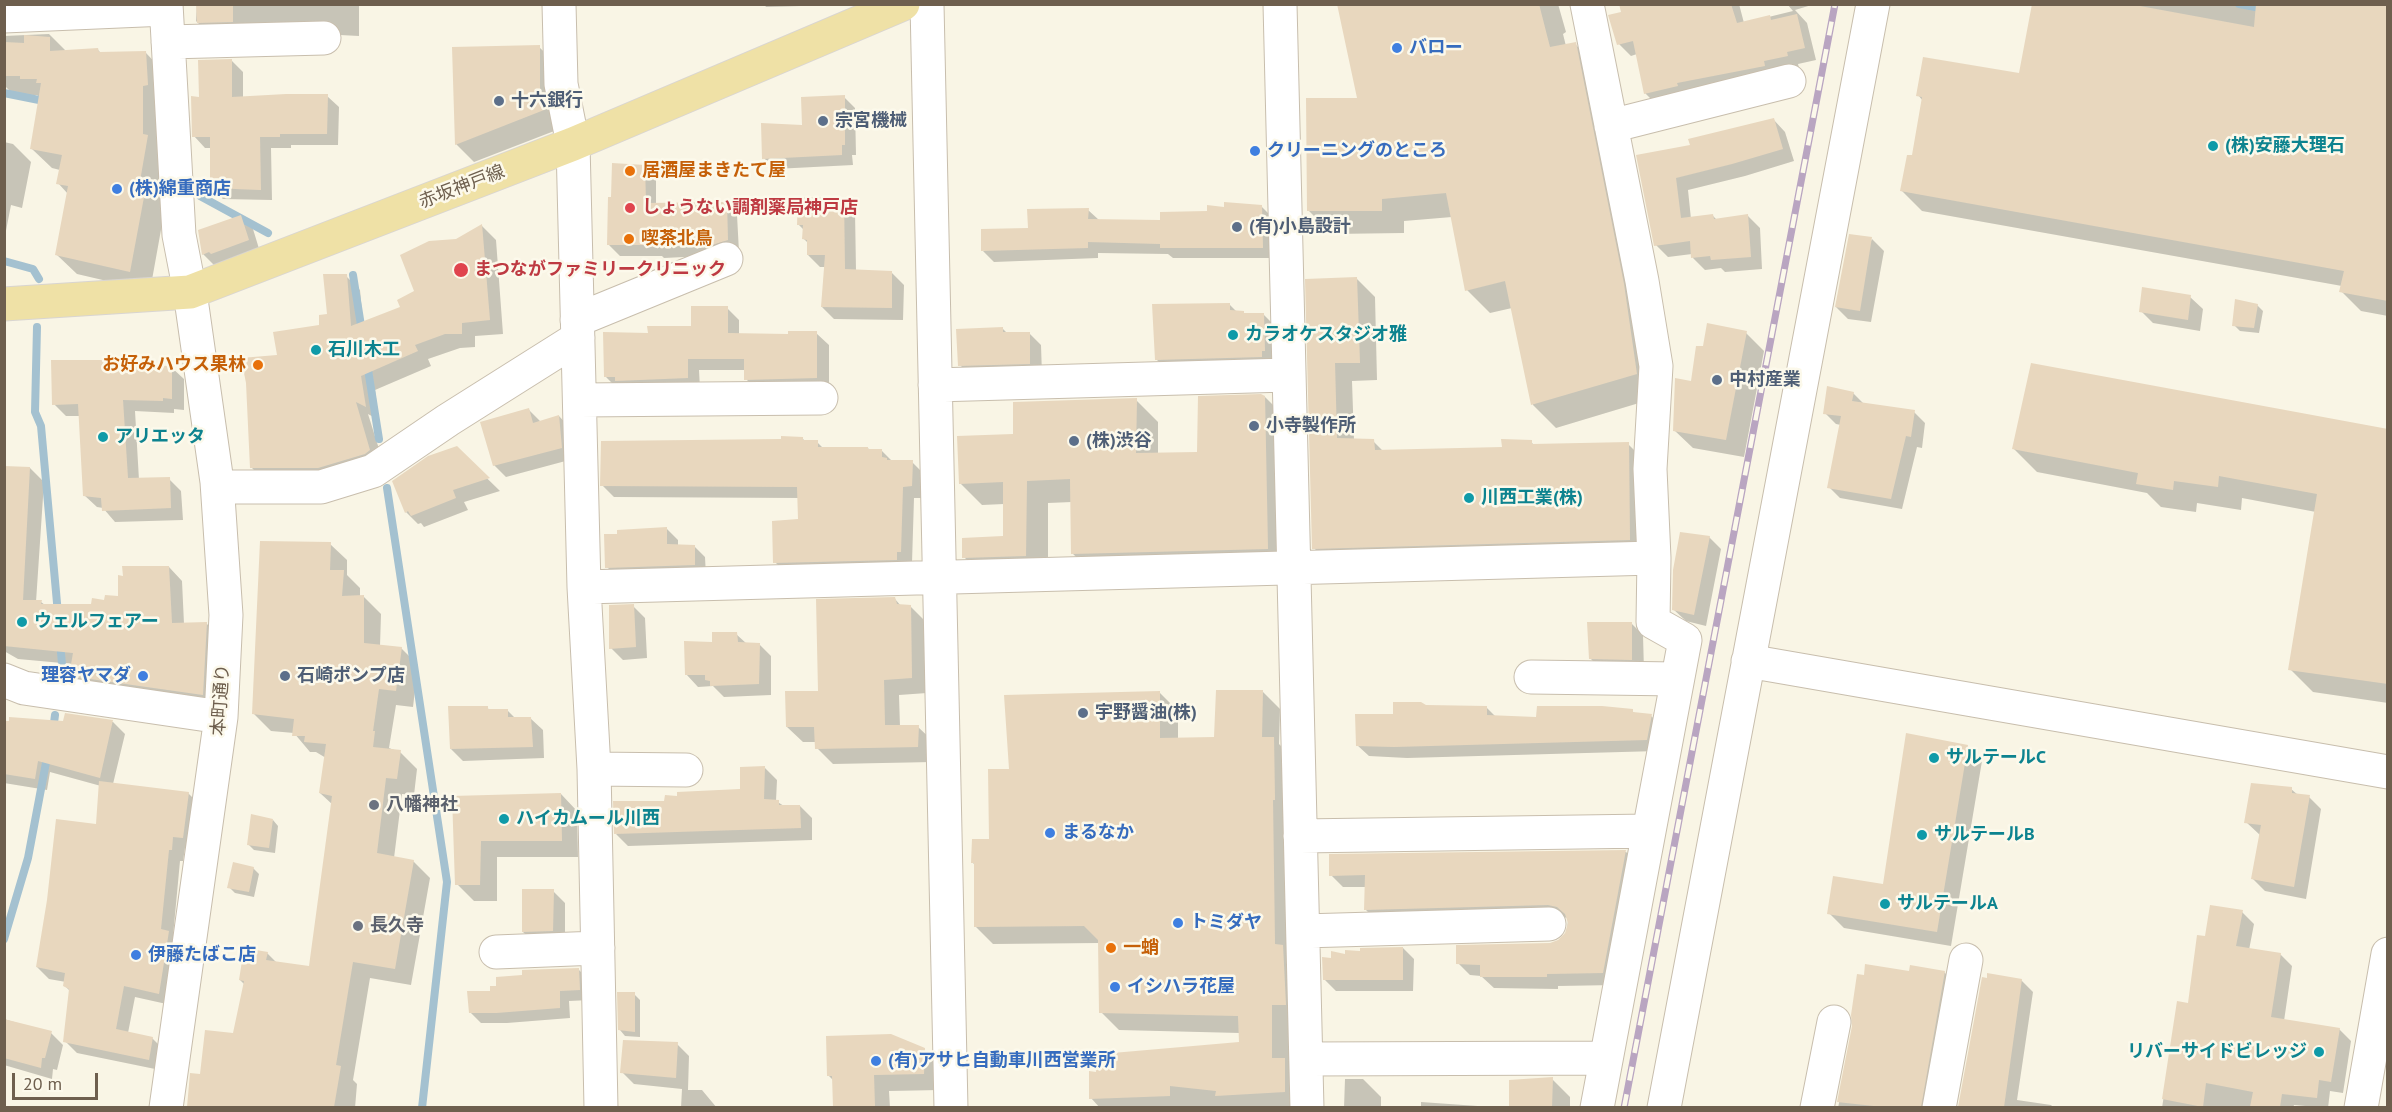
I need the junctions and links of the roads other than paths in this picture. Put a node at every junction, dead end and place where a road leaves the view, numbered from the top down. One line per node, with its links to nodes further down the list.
1 (559, 4): 13 (street)
2 (903, 4): 13 (main road, 赤坂神戸線)
3 (927, 4): 19 (street)
4 (1280, 4): 18 (street)
5 (1587, 4): 12 (street)
6 (1873, 4): 27 (street)
7 (166, 7): 8 (street); 10 (street, 本町通り)
8 (4, 16)
9 (324, 38): 10 (street)
10 (168, 42): 15 (street, 本町通り)
11 (1789, 81): 12 (street)
12 (1611, 126): 23 (street)
13 (573, 144): 15 (main road, 赤坂神戸線); 17 (street)
14 (726, 259): 17 (street)
15 (190, 292): 16 (main road, 赤坂神戸線); 22 (street, 本町通り)
16 (4, 304)
17 (578, 329): 21 (street); 22 (street)
18 (1287, 375): 19 (street); 24 (street)
19 (935, 386): 25 (street)
20 (821, 398): 21 (street)
21 (580, 400): 26 (street)
22 (218, 487): 31 (street, 本町通り)
23 (1654, 558): 24 (street); 29 (street)
24 (1294, 568): 25 (street); 36 (street)
25 (939, 577): 26 (street); 48 (street)
26 (584, 587): 32 (street)
27 (1748, 661): 34 (street); 51 (street)
28 (1531, 677): 29 (street)
29 (1677, 679): 35 (street)
30 (4, 680): 31 (street)
31 (221, 717): 46 (street, 本町通り)
32 (594, 769): 33 (street); 39 (street)
33 (686, 770)
34 (2388, 772)
35 (1649, 831): 36 (street); 44 (street)
36 (1300, 836): 38 (street)
37 (1548, 924): 38 (street)
38 (1303, 931): 45 (street)
39 (598, 948): 40 (street); 47 (street)
40 (496, 952)
41 (2388, 954): 54 (street)
42 (1966, 960): 53 (street)
43 (1834, 1022): 52 (street)
44 (1606, 1058): 45 (street); 50 (street)
45 (1306, 1059): 49 (street)
46 (166, 1107)
47 (601, 1107)
48 (951, 1107)
49 (1307, 1107)
50 (1597, 1107)
51 (1664, 1107)
52 (1817, 1107)
53 (1939, 1107)
54 (2361, 1107)

